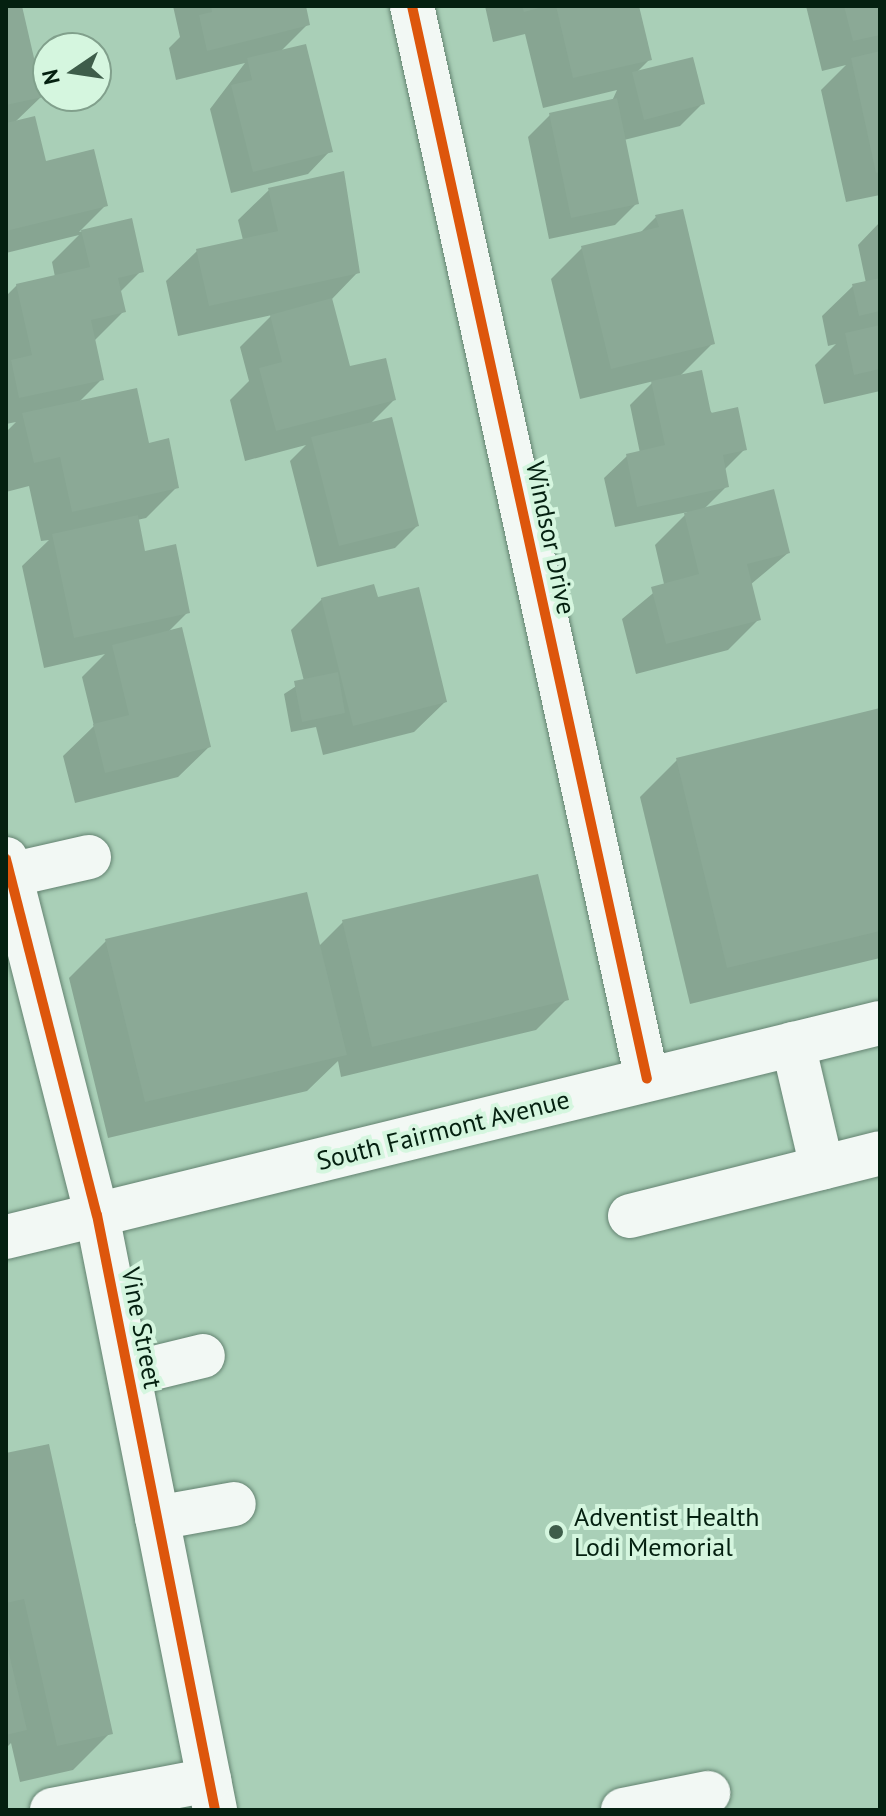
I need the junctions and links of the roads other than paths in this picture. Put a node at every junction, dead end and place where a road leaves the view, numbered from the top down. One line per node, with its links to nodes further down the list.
1 (412, 6): 6 (street, Windsor Drive)
2 (89, 857): 3 (street)
3 (8, 867): 9 (street, Vine Street)
4 (880, 1023): 5 (street, South Fairmont Avenue)
5 (793, 1044): 6 (street, South Fairmont Avenue); 8 (street)
6 (647, 1079): 9 (street, South Fairmont Avenue)
7 (880, 1153): 8 (street)
8 (822, 1168): 10 (street)
9 (97, 1215): 11 (street, South Fairmont Avenue); 13 (street, Vine Street)
10 (630, 1216)
11 (6, 1237)
12 (203, 1356): 13 (street)
13 (129, 1374): 15 (street, Vine Street)
14 (234, 1504): 15 (street)
15 (157, 1518): 17 (street, Vine Street)
16 (708, 1793): 19 (street)
17 (212, 1795): 18 (street)
18 (52, 1810)
19 (623, 1810)

